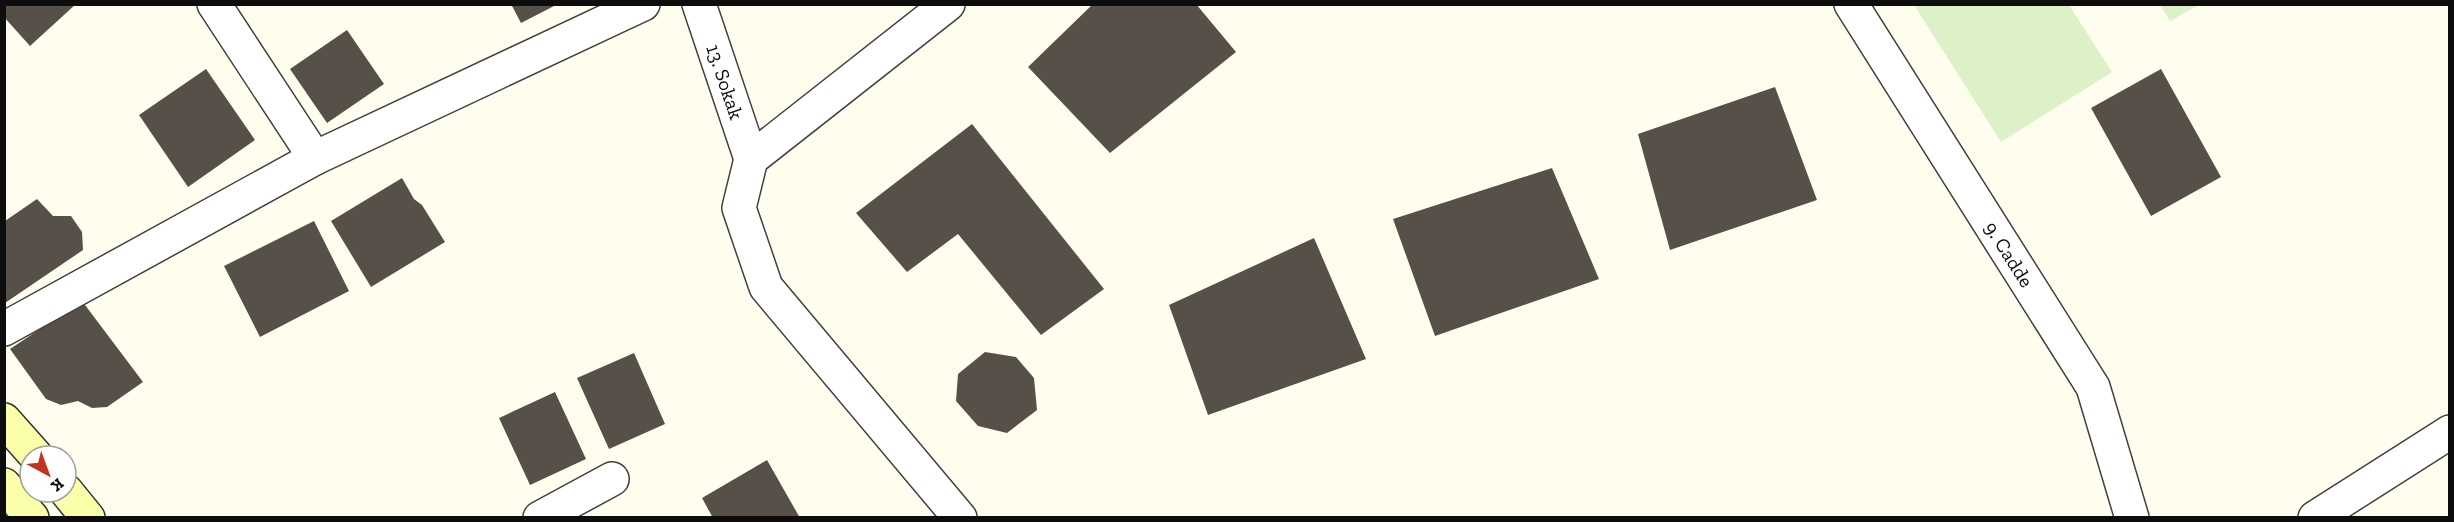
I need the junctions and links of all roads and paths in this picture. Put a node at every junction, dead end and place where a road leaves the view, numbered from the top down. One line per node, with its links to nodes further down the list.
1 (214, 4): 6 (street)
2 (643, 4): 6 (street)
3 (699, 4): 7 (street, 13. Sokak)
4 (948, 4): 7 (street)
5 (1851, 4): 19 (street, 9. Cadde)
6 (315, 158): 8 (street)
7 (752, 159): 18 (street)
8 (4, 329)
9 (4, 420): 11 (main road)
10 (2450, 432): 20 (street)
11 (25, 444)
12 (612, 479): 17 (street)
13 (4, 485): 15 (main road)
14 (77, 504): 16 (main road)
15 (32, 518)
16 (88, 518)
17 (540, 518)
18 (960, 518)
19 (2132, 518)
20 (2315, 518)

